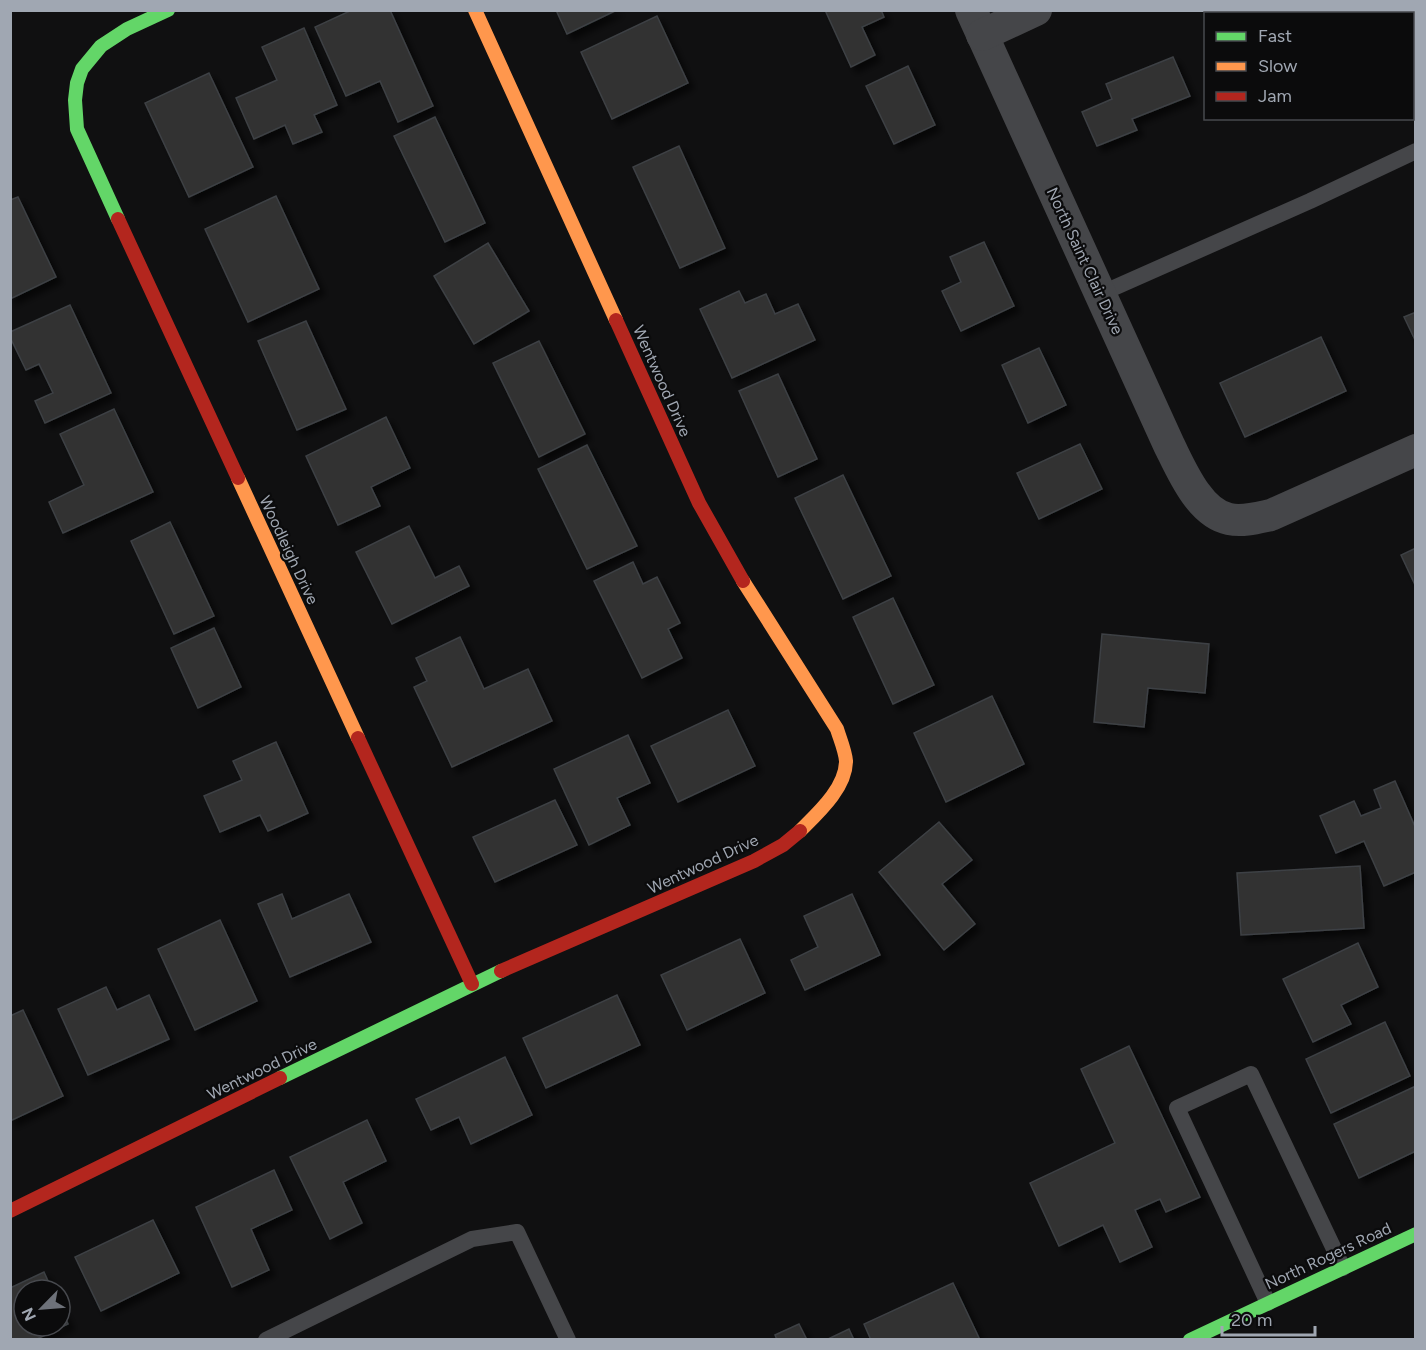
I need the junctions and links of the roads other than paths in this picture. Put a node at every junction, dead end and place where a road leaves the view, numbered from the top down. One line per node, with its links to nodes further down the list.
1 (168, 10): 8 (street, Woodleigh Drive)
2 (475, 10): 8 (street, Wentwood Drive)
3 (1036, 10): 4 (street)
4 (976, 23): 6 (street, North Saint Clair Drive)
5 (1416, 151): 6 (lane)
6 (1100, 294): 7 (street, North Saint Clair Drive)
7 (1416, 450)
8 (472, 984): 9 (street, Wentwood Drive)
9 (10, 1211)
10 (1416, 1234): 11 (street, North Rogers Road)
11 (1343, 1268): 12 (street, North Rogers Road); 12 (lane)
12 (1268, 1303): 15 (street, North Rogers Road)
13 (275, 1337): 14 (lane)
14 (568, 1340)
15 (1190, 1340)

